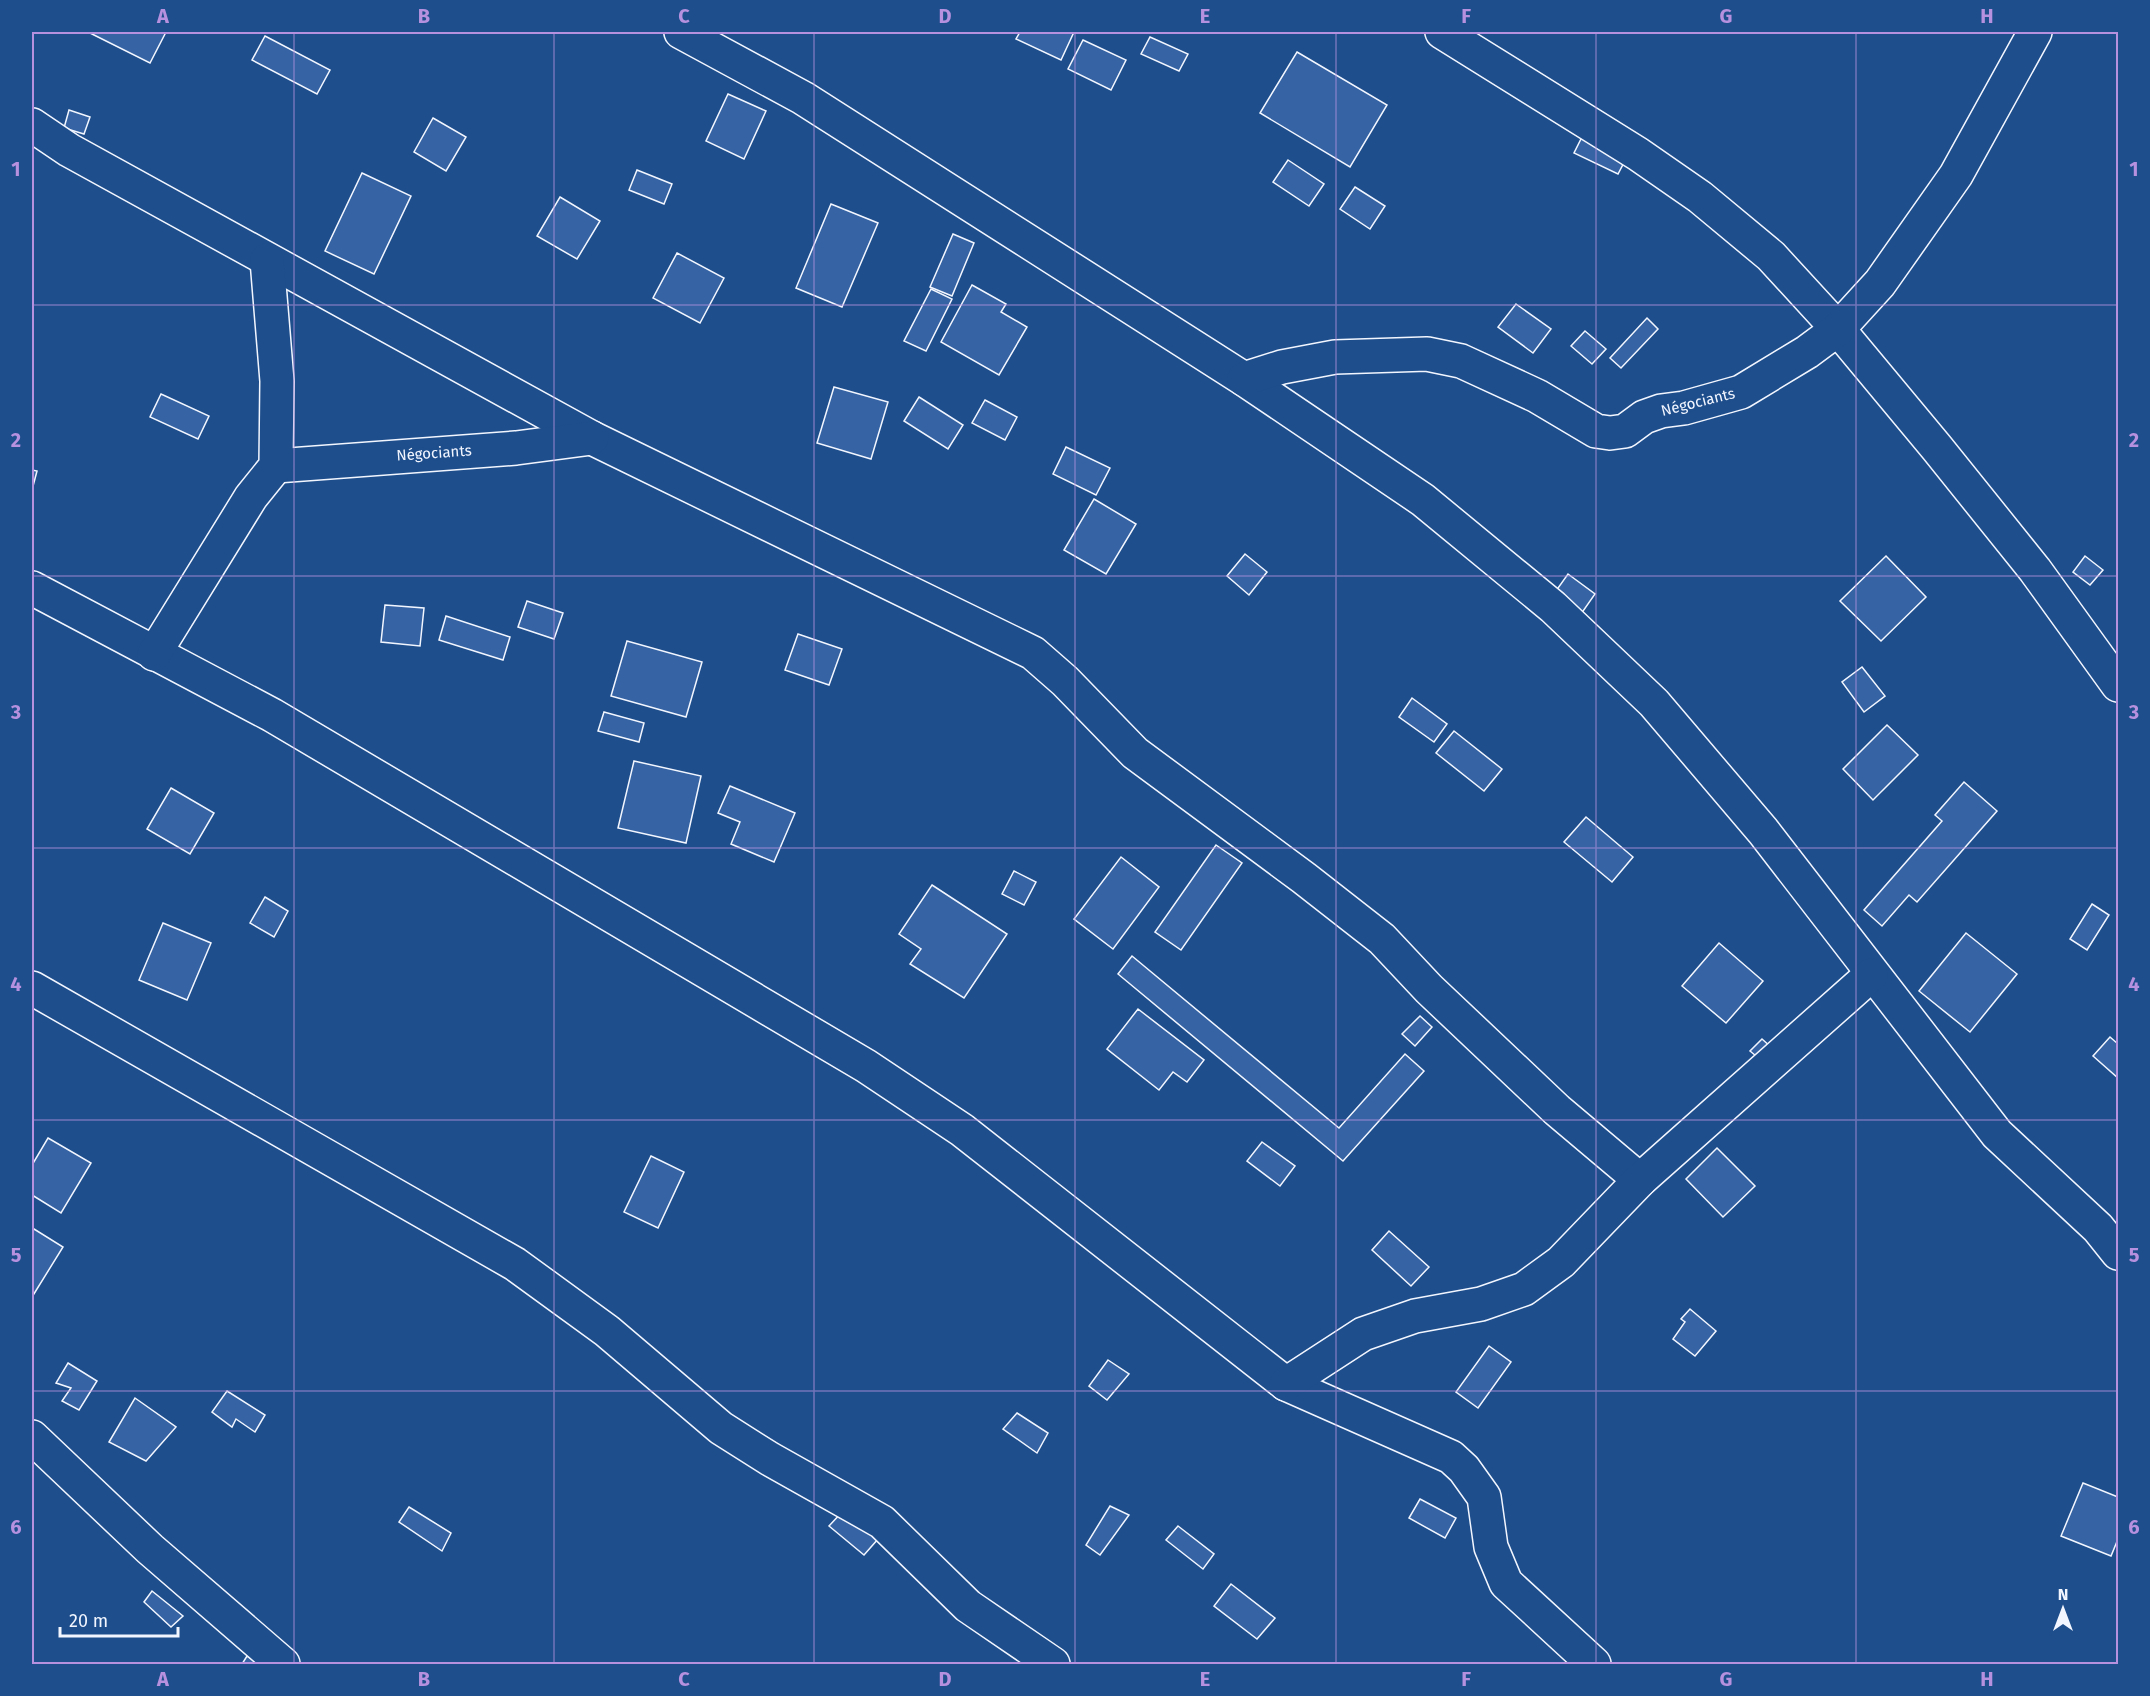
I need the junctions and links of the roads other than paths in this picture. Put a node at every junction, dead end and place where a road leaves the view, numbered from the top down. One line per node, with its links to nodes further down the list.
1 (681, 32): 7 (street)
2 (1442, 32): 6 (street)
3 (2035, 32): 6 (street, Négociants)
4 (32, 125): 5 (street)
5 (267, 260): 8 (street); 9 (street)
6 (1838, 329): 7 (street, Négociants); 12 (street)
7 (1244, 379): 13 (street)
8 (592, 438): 9 (street, Négociants); 15 (street)
9 (276, 466): 11 (street)
10 (32, 588): 11 (street)
11 (154, 654): 17 (street)
12 (2118, 685)
13 (1871, 975): 15 (street); 16 (street)
14 (32, 988): 20 (street)
15 (1640, 1180): 17 (street)
16 (2118, 1253)
17 (1286, 1384): 21 (street)
18 (32, 1437): 19 (street)
19 (283, 1665)
20 (1053, 1665)
21 (1594, 1665)

